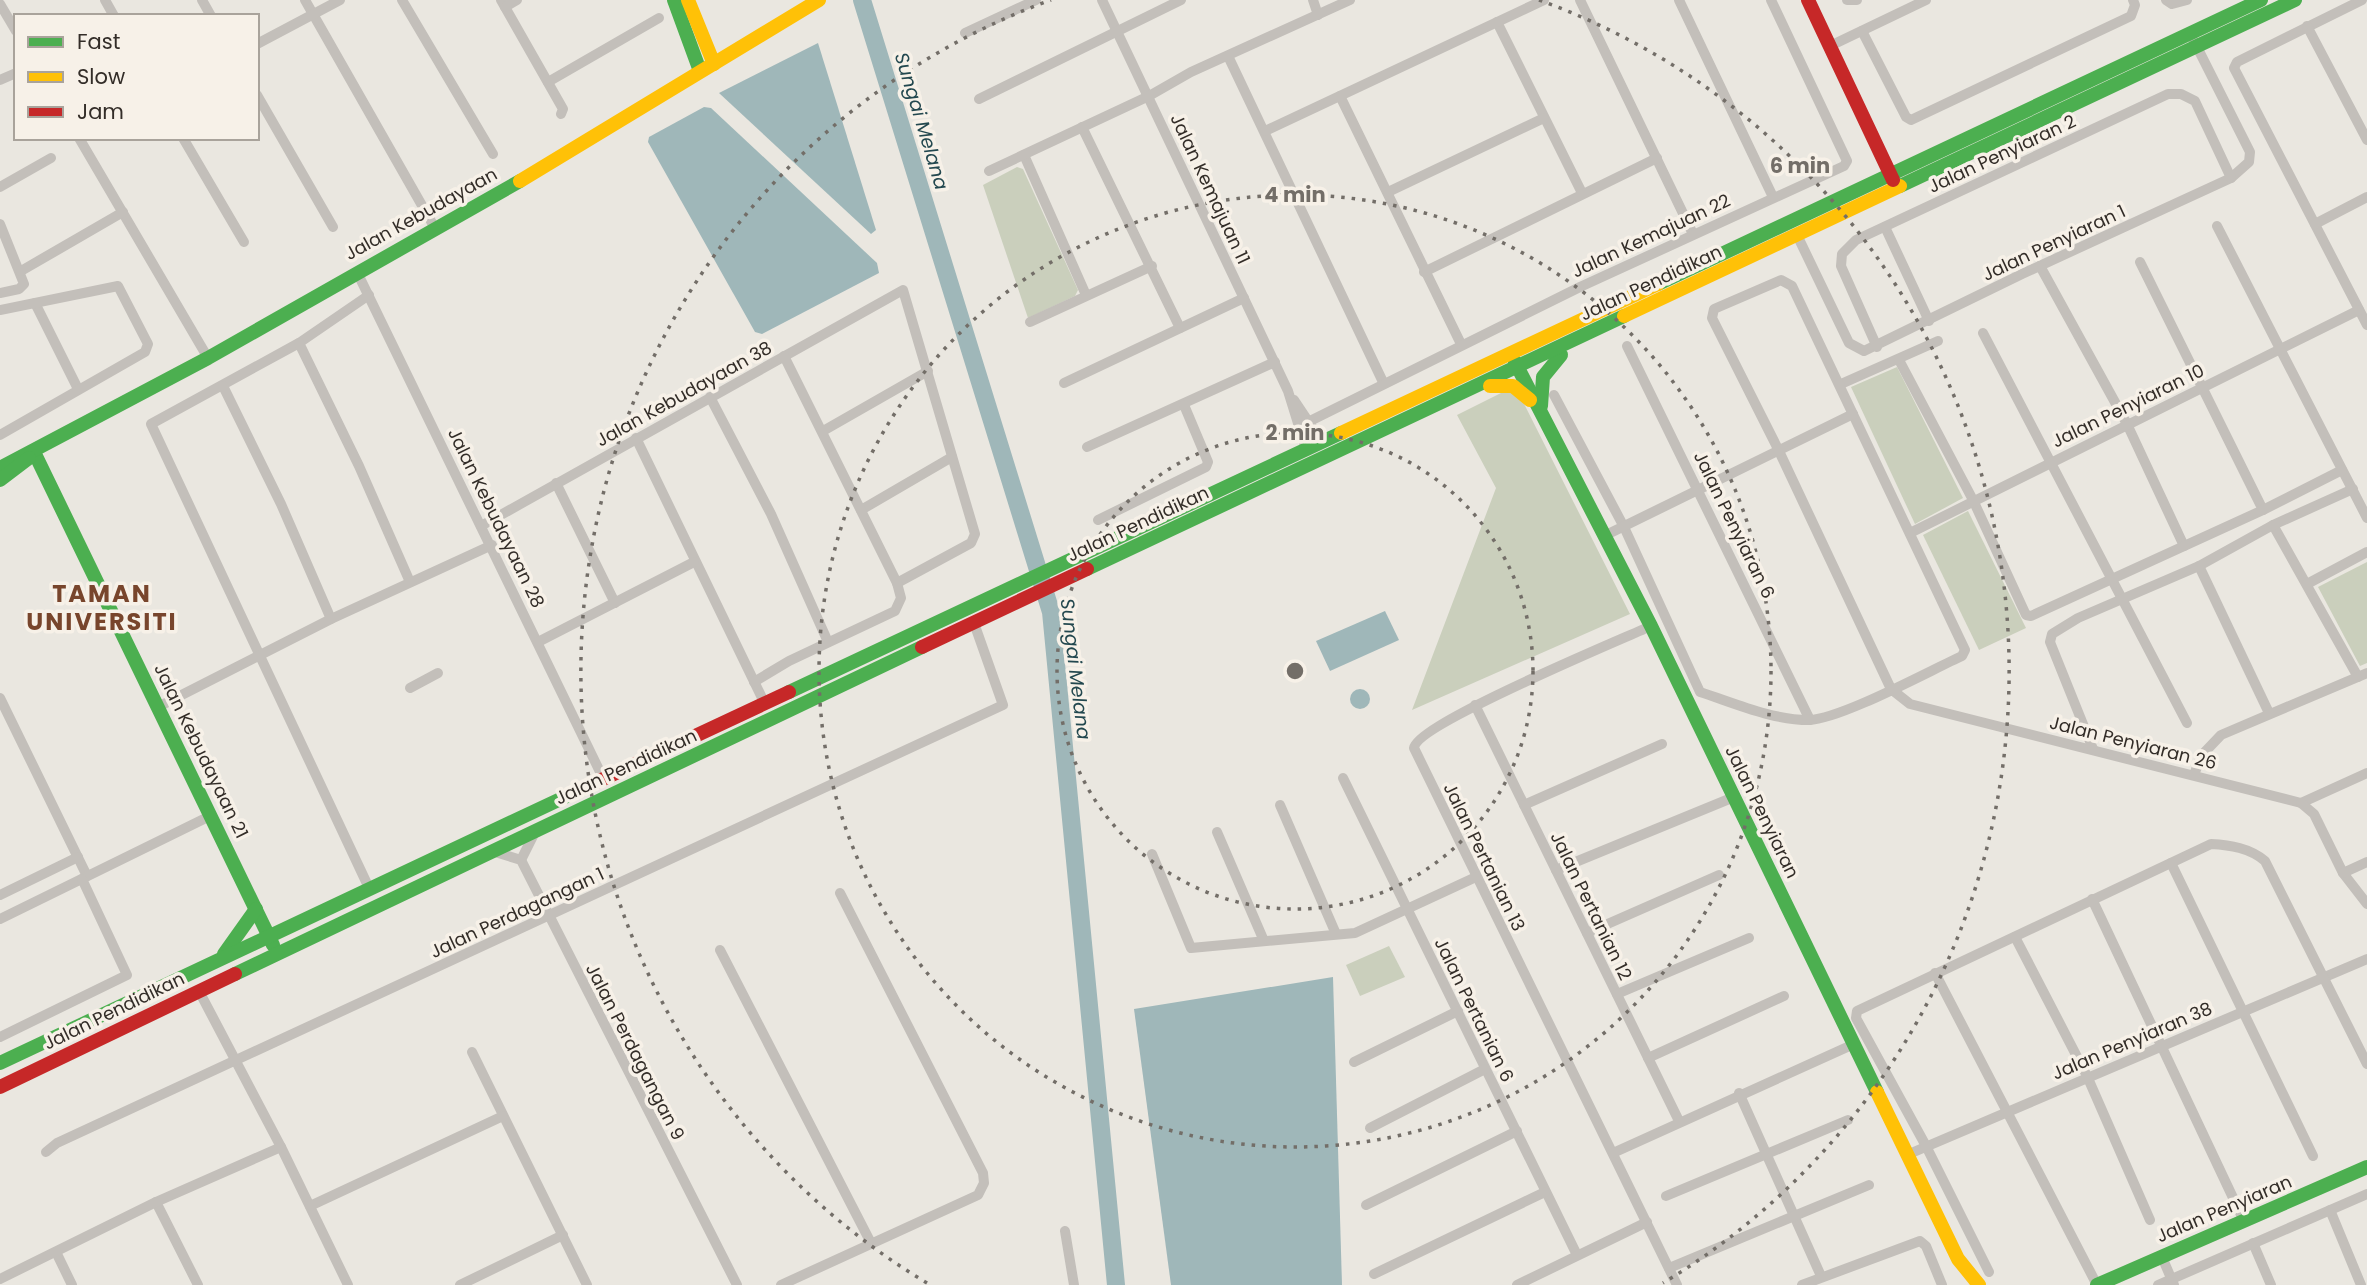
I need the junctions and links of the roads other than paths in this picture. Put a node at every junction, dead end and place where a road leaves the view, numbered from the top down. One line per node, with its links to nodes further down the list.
1 (305, 0): 29 (street)
2 (340, 0): 29 (street)
3 (402, 0): 55 (street)
4 (517, 0): 27 (street)
5 (674, 0): 42 (main road)
6 (688, 0): 42 (main road)
7 (820, 0): 42 (main road, Jalan Kebudayaan)
8 (1036, 0): 37 (street)
9 (1102, 0): 36 (street, Jalan Kemajuan 11)
10 (1181, 0): 36 (street)
11 (1313, 0): 30 (street)
12 (1350, 0): 30 (street)
13 (1544, 0): 32 (street)
14 (1580, 0): 58 (street)
15 (1679, 0): 66 (street)
16 (1772, 0): 66 (street, Jalan Kemajuan 22)
17 (1808, 0): 40 (main road)
18 (1846, 0): 19 (street)
19 (1857, 0)
20 (1926, 0): 35 (street)
21 (2133, 0): 35 (street)
22 (2166, 0): 23 (street)
23 (2187, 0)
24 (2261, 0): 38 (main road, Jalan Pendidikan)
25 (2295, 0): 38 (main road, Jalan Pendidikan)
26 (2361, 0): 33 (street)
27 (503, 3): 43 (street)
28 (0, 4): 34 (street)
29 (313, 14): 39 (street); 74 (street)
30 (1318, 15): 41 (street)
31 (659, 18): 43 (street)
32 (1497, 22): 45 (street); 49 (street)
33 (2307, 26): 54 (street); 70 (street)
34 (14, 28)
35 (1862, 31): 40 (street)
36 (1118, 32): 44 (street, Jalan Kemajuan 11); 47 (street)
37 (965, 33)
38 (2194, 40): 60 (main road, Jalan Pendidikan); 61 (street); 63 (main road, Jalan Pendidikan)
39 (259, 43)
40 (1830, 46): 60 (main road)
41 (1228, 56): 44 (street); 51 (street)
42 (707, 67): 74 (main road, Jalan Kebudayaan)
43 (548, 82): 48 (street)
44 (1149, 96): 50 (street); 87 (street, Jalan Kemajuan 11)
45 (1340, 96): 51 (street); 64 (street)
46 (259, 98): 72 (street)
47 (979, 99)
48 (562, 113)
49 (1544, 118): 64 (street); 65 (street)
50 (1082, 127): 56 (street); 79 (street)
51 (1265, 131): 110 (street)
52 (82, 140): 68 (street)
53 (184, 140): 77 (street)
54 (2367, 140)
55 (494, 155)
56 (1024, 155): 59 (street); 86 (street)
57 (51, 158): 62 (street)
58 (1657, 158): 65 (street); 75 (street)
59 (989, 171)
60 (1890, 174): 63 (main road); 103 (main road, Jalan Pendidikan)
61 (2231, 178): 73 (street, Jalan Penyiaran 2); 80 (street, Jalan Penyiaran 1)
62 (0, 187)
63 (1897, 188): 76 (main road, Jalan Pendidikan)
64 (1388, 192): 83 (street)
65 (1582, 193): 83 (street)
66 (1773, 197): 75 (street, Jalan Kemajuan 22)
67 (2367, 197): 70 (street)
68 (123, 212): 81 (street); 105 (street)
69 (0, 224): 81 (street)
70 (2315, 224): 90 (street)
71 (2217, 226): 102 (street)
72 (333, 227)
73 (1885, 227): 91 (street); 101 (street, Jalan Penyiaran 2)
74 (436, 230): 82 (main road, Jalan Kebudayaan)
75 (1693, 234): 99 (street, Jalan Kemajuan 22)
76 (1797, 235): 95 (main road, Jalan Pendidikan); 101 (street)
77 (244, 242)
78 (2140, 262): 114 (street)
79 (1152, 266): 86 (street); 94 (street)
80 (2040, 266): 91 (street, Jalan Penyiaran 1); 124 (street)
81 (20, 271): 84 (street)
82 (357, 272): 85 (street, Jalan Kebudayaan 28); 105 (main road, Jalan Kebudayaan)
83 (1424, 272): 99 (street)
84 (0, 293)
85 (369, 295): 98 (street); 147 (street, Jalan Kebudayaan 28)
86 (1086, 295): 92 (street)
87 (1244, 298): 94 (street); 107 (street, Jalan Kemajuan 11)
88 (35, 303): 89 (street); 115 (street); 115 (street)
89 (0, 310)
90 (2360, 310): 93 (street); 102 (street, Jalan Penyiaran 10)
91 (1929, 321): 101 (street, Jalan Penyiaran 1)
92 (1030, 322)
93 (2367, 326)
94 (1180, 328): 111 (street)
95 (1590, 333): 108 (main road, Jalan Pendidikan); 122 (main road)
96 (1983, 333): 134 (street)
97 (1938, 341): 106 (street)
98 (299, 342): 113 (street); 157 (street)
99 (1461, 344): 110 (street, Jalan Kemajuan 22)
100 (1627, 346): 139 (street, Jalan Penyiaran 6)
101 (1877, 347)
102 (2281, 352): 114 (street, Jalan Penyiaran 10); 136 (street)
103 (1511, 354): 108 (main road, Jalan Penyiaran); 128 (main road, Jalan Pendidikan)
104 (784, 356): 109 (street, Jalan Kebudayaan 38); 118 (street, Jalan Kebudayaan 38); 126 (street)
105 (208, 358): 132 (main road, Jalan Kebudayaan)
106 (1899, 360): 112 (street); 141 (street)
107 (1275, 362): 116 (street, Jalan Kemajuan 11); 120 (street)
108 (1518, 368): 119 (main road, Jalan Pendidikan); 122 (main road, Jalan Penyiaran)
109 (928, 371): 126 (street); 133 (street)
110 (1383, 382): 123 (street, Jalan Kemajuan 22)
111 (1064, 383)
112 (1841, 384): 121 (street); 131 (street)
113 (223, 386): 162 (street); 167 (street)
114 (2204, 386): 124 (street, Jalan Penyiaran 10); 143 (street)
115 (78, 388): 125 (street)
116 (1288, 391): 123 (street, Jalan Kemajuan 11); 130 (street, Jalan Kemajuan 11)
117 (1554, 395): 148 (street)
118 (709, 397): 127 (street, Jalan Kebudayaan 38); 166 (street)
119 (1450, 400): 122 (main road); 163 (main road, Jalan Pendidikan)
120 (1184, 405): 129 (street); 145 (street)
121 (1853, 414): 131 (street); 149 (street)
122 (1542, 417): 150 (main road, Jalan Penyiaran)
123 (1310, 421): 128 (street, Jalan Kemajuan 11)
124 (2127, 424): 134 (street, Jalan Penyiaran 10); 152 (street)
125 (1, 431)
126 (823, 431): 142 (street)
127 (636, 438): 138 (street, Jalan Kebudayaan 38); 154 (street)
128 (1322, 442): 130 (main road, Jalan Pendidikan)
129 (1087, 447)
130 (1307, 449): 174 (main road, Jalan Pendidikan)
131 (1778, 449): 139 (street); 172 (street)
132 (34, 452): 135 (main road, Jalan Kebudayaan); 137 (main road, Jalan Kebudayaan); 176 (main road, Jalan Kebudayaan 21)
133 (952, 457): 142 (street); 158 (street)
134 (2049, 462): 141 (street, Jalan Penyiaran 10); 156 (street)
135 (0, 468)
136 (2342, 470): 140 (street); 143 (street)
137 (0, 480)
138 (556, 483): 147 (street, Jalan Kebudayaan 38); 161 (street)
139 (1700, 489): 148 (street); 179 (street, Jalan Penyiaran 6)
140 (2353, 489): 144 (street); 146 (street)
141 (1973, 500): 149 (street, Jalan Penyiaran 10); 156 (street)
142 (861, 510): 158 (street)
143 (2263, 510): 152 (street)
144 (2367, 518)
145 (1098, 520)
146 (2273, 525): 155 (street); 159 (street)
147 (481, 526): 151 (street, Jalan Kebudayaan 28)
148 (1624, 527): 150 (street); 179 (street)
149 (1910, 533): 172 (street)
150 (1606, 535): 164 (main road, Jalan Penyiaran)
151 (492, 545): 157 (street); 165 (street, Jalan Kebudayaan 28)
152 (2184, 546): 156 (street)
153 (2367, 552): 159 (street)
154 (694, 562): 161 (street); 170 (street)
155 (2199, 566): 160 (street); 177 (street)
156 (2111, 580): 160 (street)
157 (410, 582): 162 (street)
158 (897, 583): 166 (street)
159 (2307, 584): 169 (street)
160 (2121, 599): 180 (street); 182 (street)
161 (615, 603): 165 (street)
162 (331, 619): 167 (street)
163 (974, 623): 192 (main road, Jalan Pendidikan); 212 (street, Jalan Perdagangan 1)
164 (1651, 626): 175 (street, Jalan Pertanian 13); 187 (main road, Jalan Penyiaran)
165 (538, 642): 186 (street, Jalan Kebudayaan 28)
166 (828, 642): 170 (street)
167 (260, 655): 176 (street); 205 (street)
168 (438, 673): 171 (street)
169 (2362, 675): 177 (street)
170 (754, 682): 174 (street)
171 (410, 688)
172 (1891, 689): 179 (street); 182 (street, Jalan Penyiaran 26)
173 (0, 698): 178 (street)
174 (765, 704): 186 (main road, Jalan Pendidikan)
175 (1475, 705): 190 (street, Jalan Pertanian 12); 203 (street, Jalan Pertanian 13)
176 (158, 707): 191 (main road, Jalan Kebudayaan 21)
177 (2269, 713): 184 (street)
178 (4, 714): 196 (street)
179 (1810, 720)
180 (2187, 723)
181 (1662, 744): 190 (street)
182 (2093, 750): 184 (street, Jalan Penyiaran 26)
183 (2367, 773): 188 (street)
184 (2194, 775): 188 (street, Jalan Penyiaran 26)
185 (1343, 778): 211 (street, Jalan Pertanian 6)
186 (604, 780): 205 (main road, Jalan Pendidikan)
187 (1734, 797): 200 (street); 232 (main road, Jalan Penyiaran)
188 (2301, 803): 201 (street)
189 (1280, 805): 215 (street)
190 (1524, 805): 200 (street, Jalan Pertanian 12)
191 (211, 816): 204 (street); 210 (main road, Jalan Kebudayaan 21)
192 (535, 832): 194 (main road, Jalan Pendidikan); 197 (street)
193 (1217, 832): 219 (street)
194 (492, 850): 197 (street); 221 (main road, Jalan Pendidikan)
195 (1152, 854): 219 (street)
196 (78, 857): 204 (street); 207 (street)
197 (521, 860): 212 (street, Jalan Perdagangan 9)
198 (2367, 862): 201 (street)
199 (2171, 863): 208 (street); 225 (street); 230 (street)
200 (1556, 870): 214 (street, Jalan Pertanian 12)
201 (2343, 873): 209 (street)
202 (1719, 875): 214 (street)
203 (1476, 877): 211 (street); 254 (street, Jalan Pertanian 13)
204 (85, 878): 213 (street); 231 (street)
205 (369, 888): 216 (main road, Jalan Pendidikan)
206 (840, 893): 273 (street)
207 (0, 895)
208 (2092, 899): 217 (street); 233 (street)
209 (2367, 904)
210 (256, 909): 216 (main road, Jalan Kebudayaan 21); 222 (main road)
211 (1408, 909): 215 (street); 229 (street, Jalan Pertanian 6)
212 (549, 915): 237 (street, Jalan Perdagangan 1); 289 (street, Jalan Perdagangan 9)
213 (0, 919)
214 (1587, 933): 227 (street, Jalan Pertanian 12)
215 (1336, 934): 219 (street)
216 (269, 937): 221 (main road, Jalan Kebudayaan 21); 222 (main road, Jalan Pendidikan)
217 (2015, 937): 224 (street); 242 (street)
218 (1749, 938): 227 (street)
219 (1264, 941)
220 (720, 950): 273 (street)
221 (277, 954): 226 (main road, Jalan Pendidikan)
222 (220, 958): 238 (main road, Jalan Pendidikan)
223 (2367, 959): 225 (street, Jalan Penyiaran 38)
224 (1935, 973): 245 (street); 251 (street)
225 (2325, 977): 230 (street, Jalan Penyiaran 38); 234 (street)
226 (199, 991): 237 (street); 243 (main road, Jalan Pendidikan)
227 (1617, 994): 236 (street, Jalan Pertanian 12)
228 (1784, 996): 236 (street)
229 (1458, 1011): 239 (street); 241 (street, Jalan Pertanian 6)
230 (2244, 1011): 233 (street, Jalan Penyiaran 38); 257 (street)
231 (0, 1037)
232 (1853, 1044): 244 (street); 255 (main road, Jalan Penyiaran)
233 (2163, 1045): 242 (street, Jalan Penyiaran 38); 269 (street)
234 (2363, 1045): 240 (street)
235 (472, 1052): 246 (street)
236 (1648, 1058): 248 (street, Jalan Pertanian 12)
237 (236, 1061): 252 (street); 253 (street, Jalan Perdagangan 1)
238 (0, 1062)
239 (1354, 1062)
240 (2367, 1064)
241 (1485, 1069): 249 (street); 250 (street, Jalan Pertanian 6)
242 (2087, 1076): 245 (street, Jalan Penyiaran 38); 268 (street)
243 (0, 1087)
244 (1739, 1093): 248 (street); 256 (street)
245 (2005, 1112): 251 (street, Jalan Penyiaran 38); 297 (street)
246 (503, 1116): 265 (street); 272 (street)
247 (1847, 1120): 256 (street)
248 (1679, 1121): 254 (street)
249 (1370, 1128)
250 (1517, 1131): 260 (street, Jalan Pertanian 6); 264 (street)
251 (1926, 1146): 255 (street, Jalan Penyiaran 38); 279 (street)
252 (281, 1147): 263 (street); 265 (street)
253 (46, 1152)
254 (1613, 1153): 270 (street, Jalan Pertanian 13)
255 (1909, 1154): 296 (main road, Jalan Penyiaran)
256 (1766, 1155): 262 (street); 267 (street)
257 (2313, 1156)
258 (2367, 1167): 269 (main road, Jalan Penyiaran)
259 (1869, 1185): 267 (street)
260 (1545, 1192): 276 (street, Jalan Pertanian 6); 280 (street)
261 (2367, 1194): 266 (street)
262 (1666, 1196)
263 (156, 1202): 275 (street); 285 (street)
264 (1366, 1205)
265 (310, 1206): 286 (street)
266 (2330, 1210): 274 (street); 300 (street)
267 (1794, 1217): 278 (street); 281 (street)
268 (2150, 1220)
269 (2245, 1220): 277 (main road, Jalan Penyiaran)
270 (1647, 1222): 276 (street); 278 (street, Jalan Pertanian 13)
271 (1065, 1231): 291 (street)
272 (563, 1235): 287 (street); 288 (street)
273 (871, 1243): 290 (street)
274 (2253, 1243): 283 (street); 299 (street)
275 (56, 1252): 282 (street); 284 (street)
276 (1577, 1255): 292 (street)
277 (2162, 1256): 283 (street); 297 (main road, Jalan Penyiaran)
278 (1669, 1268): 293 (street, Jalan Pertanian 13)
279 (1989, 1272)
280 (1374, 1274)
281 (1821, 1276): 294 (street); 295 (street)
282 (0, 1279)
283 (2173, 1282): 298 (street)
284 (72, 1285)
285 (198, 1285)
286 (348, 1285)
287 (460, 1285)
288 (587, 1285)
289 (737, 1285)
290 (781, 1285)
291 (1073, 1285)
292 (1517, 1285)
293 (1676, 1285)
294 (1802, 1285)
295 (1942, 1285)
296 (1979, 1285)
297 (2097, 1285)
298 (2158, 1285)
299 (2271, 1285)
300 (2361, 1285)

